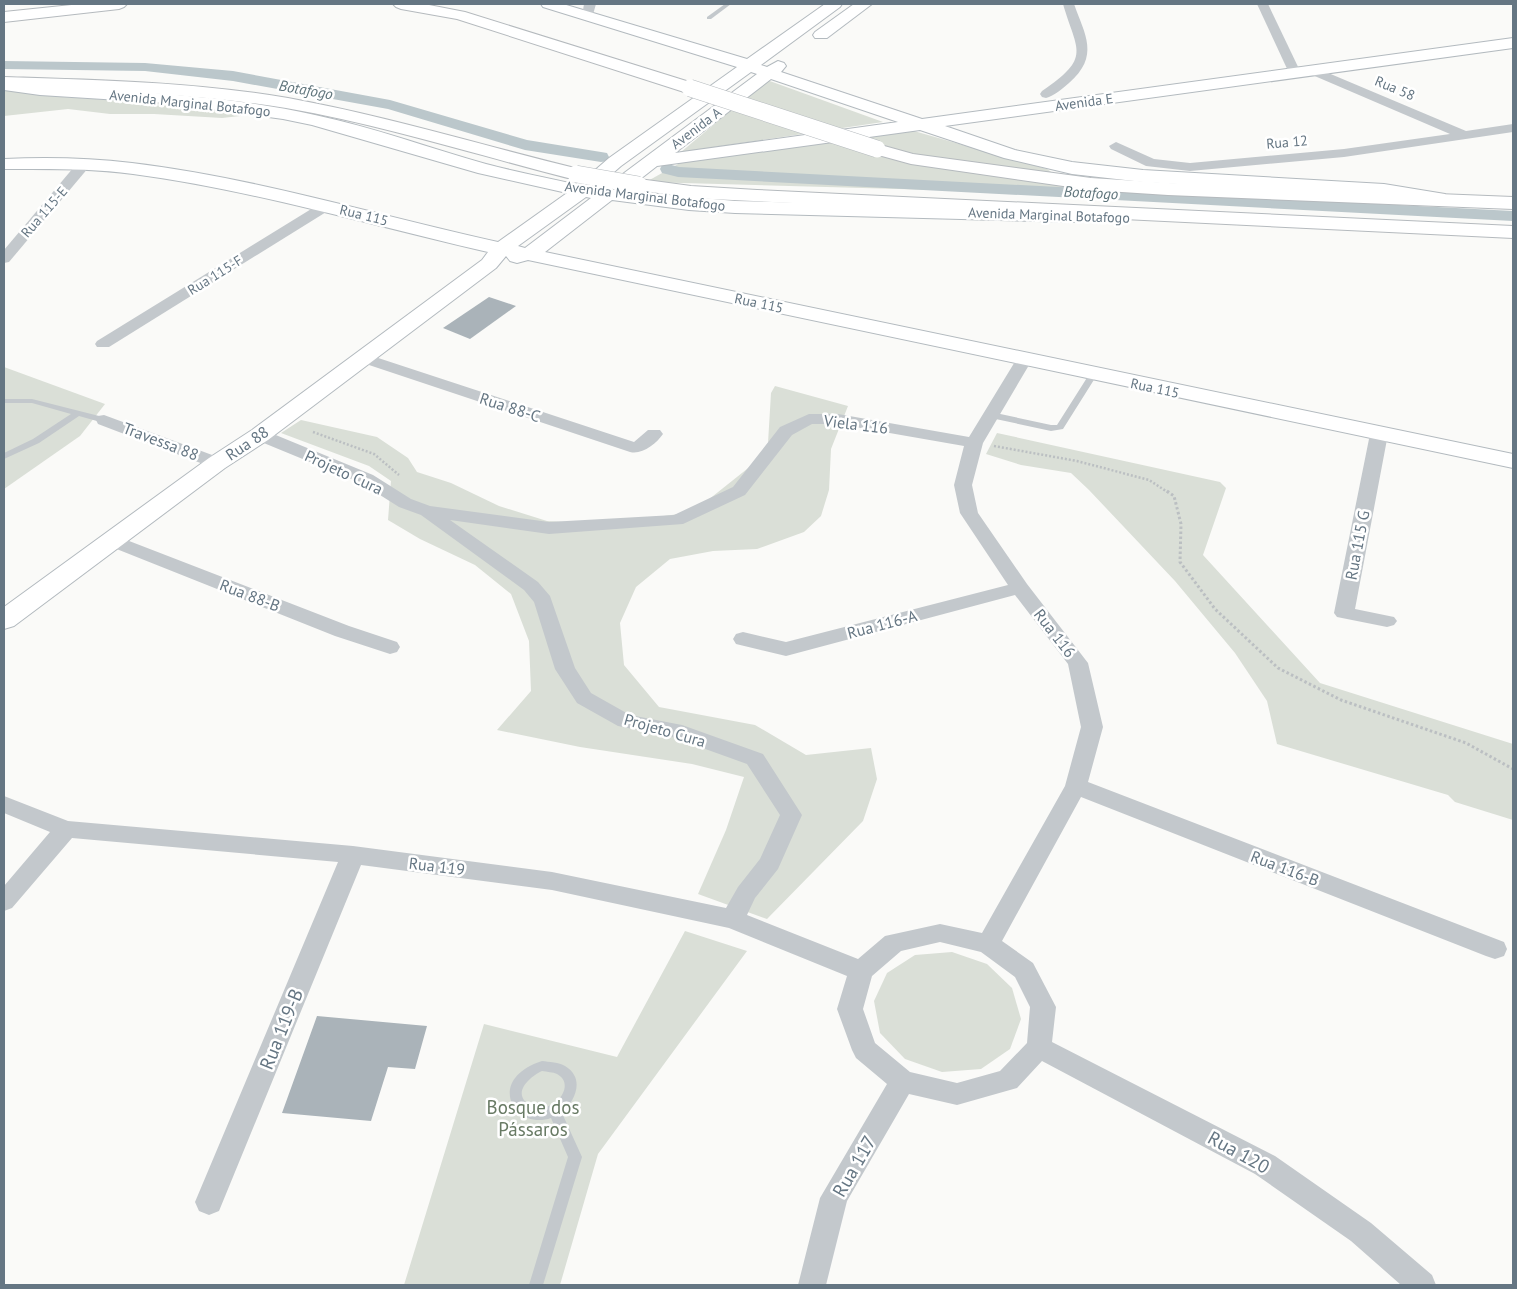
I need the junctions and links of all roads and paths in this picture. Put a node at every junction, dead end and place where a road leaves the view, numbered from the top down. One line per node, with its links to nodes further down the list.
1 (116, 4): 10 (main road)
2 (401, 4): 34 (main road, Avenida Marginal Botafogo, bridge)
3 (548, 4): 9 (main road, Avenida Marginal Botafogo)
4 (728, 4): 11 (lane)
5 (835, 4): 16 (main road, Avenida A)
6 (864, 4): 14 (main road)
7 (1068, 4): 21 (street)
8 (1262, 4): 17 (street)
9 (589, 10): 16 (main road, Avenida Marginal Botafogo)
10 (4, 17)
11 (709, 18)
12 (1513, 31): 17 (main road, Avenida E)
13 (1513, 43): 18 (main road, Avenida E)
14 (808, 44)
15 (792, 56): 19 (main road, Avenida A)
16 (748, 64): 19 (main road, Avenida Marginal Botafogo); 32 (main road, Avenida A)
17 (1292, 68): 18 (main road, Avenida E); 21 (main road, Avenida E); 22 (main road, Avenida E)
18 (1314, 71): 26 (street, Rua 58)
19 (768, 73): 23 (main road, Avenida Marginal Botafogo); 29 (main road, Avenida A)
20 (4, 84): 32 (main road, Avenida Marginal Botafogo)
21 (1046, 94): 23 (main road, Avenida E)
22 (1012, 112): 24 (main road, Avenida E); 28 (main road)
23 (899, 118): 24 (main road, Avenida Marginal Botafogo)
24 (920, 125): 28 (main road, Avenida Marginal Botafogo); 29 (main road, Avenida E)
25 (1513, 128): 26 (street, Rua 12)
26 (1464, 134): 27 (street, Rua 12)
27 (1116, 146)
28 (1010, 154): 34 (main road, Avenida Marginal Botafogo)
29 (654, 160): 33 (main road, Avenida A)
30 (4, 164): 31 (main road, Rua 115)
31 (84, 164): 36 (main road, Rua 115); 41 (street, Rua 115-E)
32 (579, 182): 33 (main road, Avenida Marginal Botafogo); 37 (main road, Avenida Marginal Botafogo, bridge); 40 (main road, Avenida A)
33 (608, 194): 37 (main road, Avenida Marginal Botafogo); 39 (main road, Avenida A)
34 (1452, 200): 35 (main road, Avenida Marginal Botafogo)
35 (1513, 203)
36 (326, 206): 40 (main road, Rua 115); 42 (street, Rua 115-F)
37 (1266, 221): 38 (main road, Avenida Marginal Botafogo)
38 (1513, 232)
39 (529, 254): 40 (main road, Rua 88); 44 (main road, Rua 115)
40 (495, 256): 43 (main road, Rua 88)
41 (4, 259)
42 (103, 344)
43 (363, 358): 50 (street, Rua 88-C); 52 (main road, Rua 88)
44 (1024, 360): 45 (main road, Rua 115); 48 (street, Rua 116)
45 (1093, 374): 48 (lane); 51 (main road, Rua 115)
46 (4, 401): 47 (lane)
47 (78, 413): 49 (lane); 54 (lane)
48 (991, 415): 53 (street, Rua 116)
49 (104, 420): 56 (street, Travessa 88)
50 (654, 434)
51 (1379, 434): 55 (main road, Rua 115); 62 (street, Rua 115 G)
52 (260, 435): 56 (main road, Rua 88); 58 (street, Projeto Cura)
53 (974, 443): 57 (street, Viela 116); 60 (street, Rua 116); 65 (path)
54 (4, 456)
55 (1513, 461)
56 (217, 463): 59 (main road, Rua 88)
57 (739, 491): 58 (street, Projeto Cura)
58 (427, 511): 71 (street, Projeto Cura)
59 (111, 540): 61 (main road, Rua 88); 64 (street, Rua 88-B)
60 (1020, 588): 63 (street, Rua 116-A); 66 (street, Rua 116)
61 (4, 620)
62 (1387, 621)
63 (743, 639)
64 (390, 647)
65 (1513, 769)
66 (1076, 786): 72 (street, Rua 116); 73 (street, Rua 116-B)
67 (4, 804): 68 (street, Rua 119)
68 (66, 829): 69 (street, Rua 119); 70 (street)
69 (353, 856): 71 (street, Rua 119); 78 (street, Rua 119-B)
70 (4, 902)
71 (733, 919): 74 (street, Rua 119)
72 (988, 944): 74 (street); 75 (street)
73 (1495, 949)
74 (861, 971): 76 (street)
75 (1039, 1047): 76 (street); 81 (street, Rua 120)
76 (903, 1081): 80 (street, Rua 117)
77 (555, 1111): 77 (lane); 79 (lane)
78 (209, 1202)
79 (536, 1285)
80 (812, 1285)
81 (1422, 1285)

